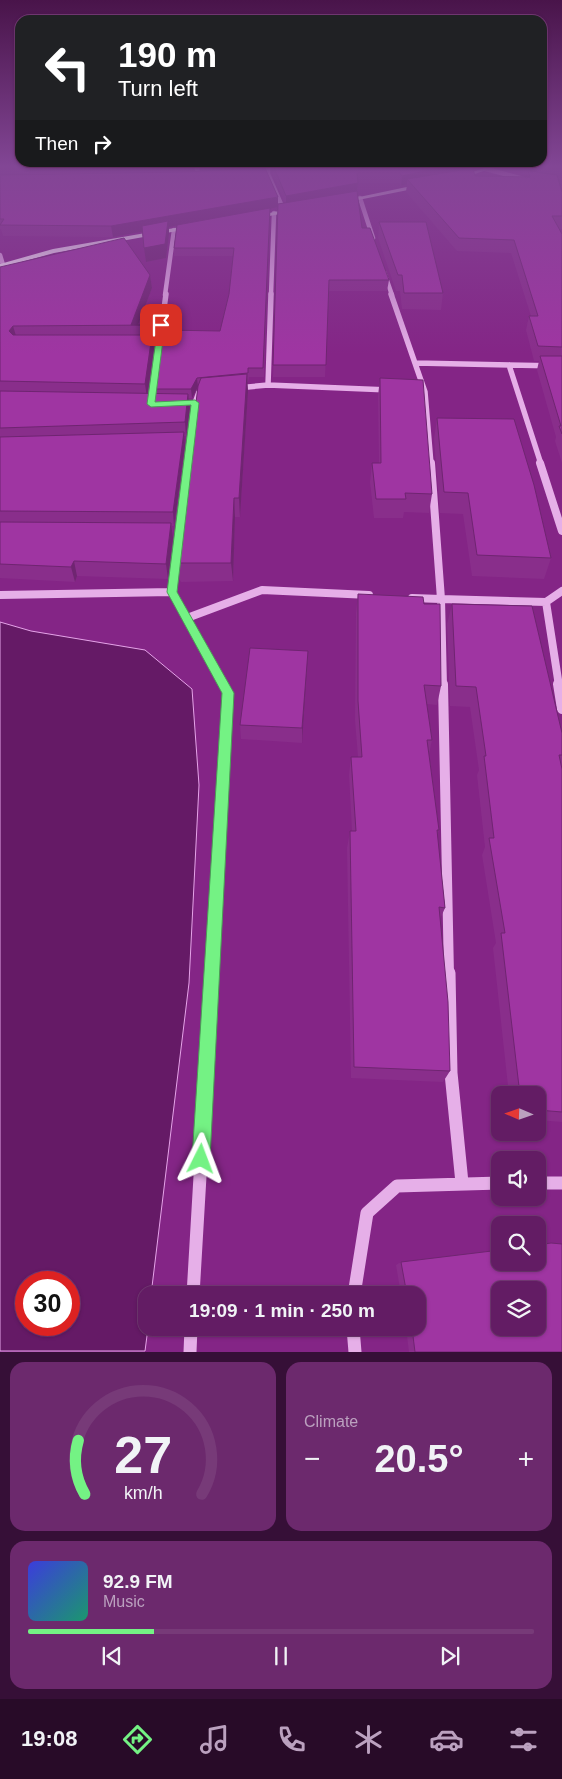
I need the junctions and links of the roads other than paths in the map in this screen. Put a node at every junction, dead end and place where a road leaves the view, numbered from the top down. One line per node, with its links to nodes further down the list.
1 (187, 228): 4 (main road)
2 (273, 228): 14 (street)
3 (370, 228): 5 (street)
4 (174, 230): 8 (main road); 10 (street)
5 (375, 244)
6 (0, 255): 8 (street)
7 (381, 262): 11 (street)
8 (2, 266)
9 (149, 344): 10 (street)
10 (158, 344): 23 (street)
11 (414, 363): 12 (street); 19 (street)
12 (509, 365): 13 (street); 29 (street)
13 (562, 366)
14 (268, 386): 15 (street); 16 (street)
15 (228, 389)
16 (395, 390)
17 (209, 391): 21 (street)
18 (405, 391): 19 (street)
19 (425, 392): 35 (street)
20 (186, 403): 21 (street)
21 (195, 403): 25 (street)
22 (141, 404): 23 (street)
23 (151, 404): 24 (street)
24 (160, 404)
25 (190, 441): 26 (street); 28 (street)
26 (181, 442)
27 (169, 532): 28 (street)
28 (179, 532): 31 (street)
29 (562, 532)
30 (562, 591): 36 (street)
31 (172, 592): 32 (street); 37 (street)
32 (0, 595)
33 (379, 596): 37 (street)
34 (405, 597): 35 (street)
35 (441, 599): 36 (street); 39 (street)
36 (546, 602): 38 (street)
37 (186, 618): 43 (street)
38 (562, 709)
39 (462, 1183): 40 (street); 44 (street)
40 (491, 1183)
41 (546, 1183): 42 (street)
42 (562, 1183)
43 (194, 1286)
44 (355, 1286)
45 (191, 1336): 47 (street)
46 (354, 1336): 48 (street)
47 (190, 1352)
48 (355, 1352)

